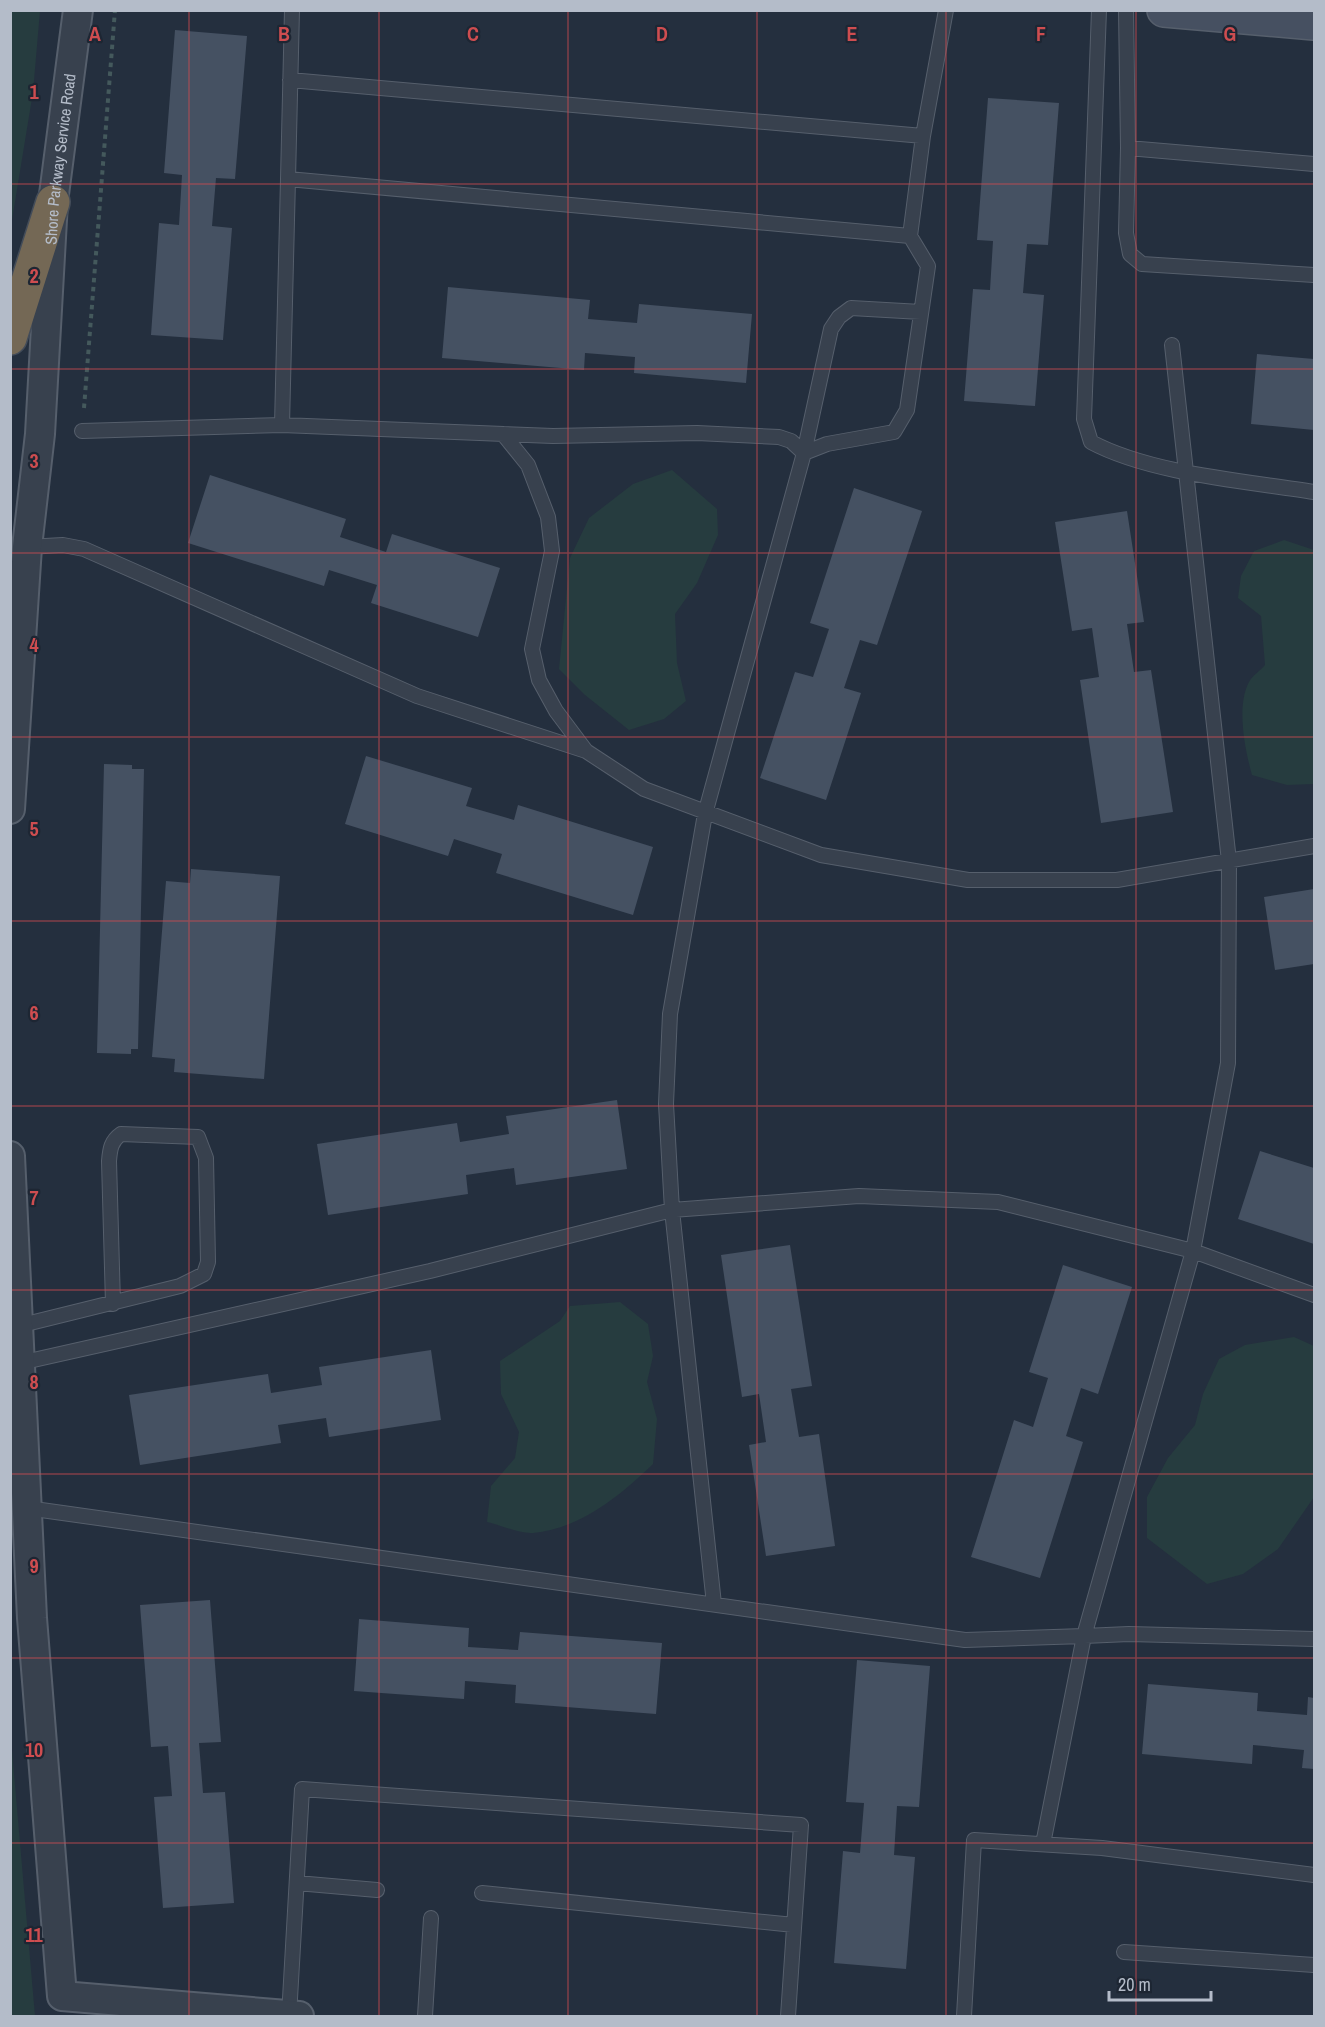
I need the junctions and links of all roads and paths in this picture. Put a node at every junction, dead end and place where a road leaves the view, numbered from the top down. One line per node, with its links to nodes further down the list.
1 (78, 10): 14 (street, Shore Parkway Service Road)
2 (115, 10): 21 (path)
3 (292, 10): 9 (lane)
4 (946, 10): 10 (lane)
5 (1099, 10): 24 (lane)
6 (1126, 10): 11 (lane)
7 (1164, 10): 8 (main road)
8 (1305, 18)
9 (290, 80): 10 (lane); 13 (lane)
10 (923, 136): 15 (lane)
11 (1128, 148): 12 (lane); 16 (lane)
12 (1314, 164)
13 (288, 179): 15 (lane); 20 (lane)
14 (53, 202): 18 (highway); 26 (street, Shore Parkway Service Road)
15 (910, 236): 17 (lane)
16 (1314, 275)
17 (921, 312): 23 (lane); 23 (lane)
18 (10, 338)
19 (1172, 345): 24 (lane)
20 (282, 425): 21 (lane); 22 (lane)
21 (82, 431)
22 (503, 434): 23 (lane); 27 (lane)
23 (804, 453): 29 (lane)
24 (1185, 471): 25 (lane); 31 (lane)
25 (1314, 492)
26 (27, 547): 27 (lane); 28 (street, Shore Parkway Service Road)
27 (586, 751): 29 (lane)
28 (10, 809)
29 (705, 814): 31 (lane); 33 (lane)
30 (1314, 846): 31 (lane)
31 (1229, 861): 34 (lane)
32 (10, 1156): 37 (street)
33 (672, 1210): 34 (lane); 38 (lane); 40 (lane)
34 (1193, 1251): 35 (lane); 41 (lane)
35 (1314, 1295)
36 (113, 1304): 36 (lane); 37 (lane)
37 (18, 1326): 38 (street)
38 (20, 1363): 39 (street)
39 (27, 1508): 40 (lane); 52 (street)
40 (714, 1604): 41 (lane)
41 (1084, 1636): 42 (lane); 43 (lane)
42 (1314, 1639)
43 (1043, 1844): 44 (lane); 55 (lane)
44 (1314, 1875)
45 (297, 1883): 46 (lane); 49 (lane); 52 (lane)
46 (377, 1890)
47 (482, 1893): 49 (lane)
48 (431, 1918): 53 (lane)
49 (794, 1925): 54 (lane)
50 (1124, 1952): 51 (lane)
51 (1314, 1965)
52 (294, 2016)
53 (425, 2016)
54 (788, 2016)
55 (964, 2016)

